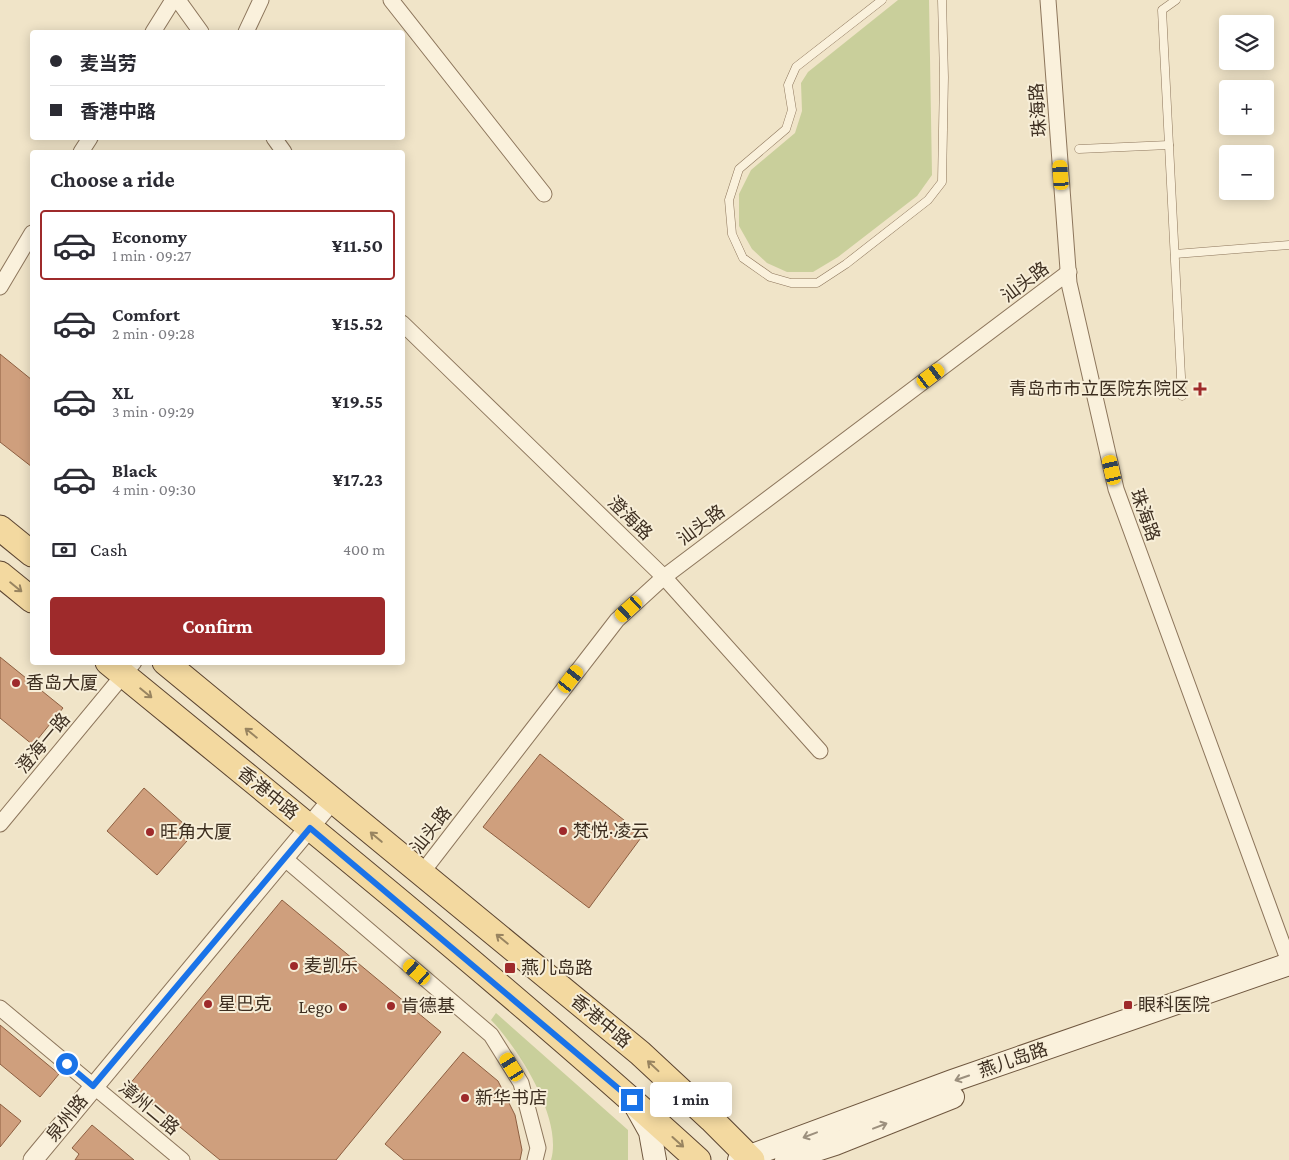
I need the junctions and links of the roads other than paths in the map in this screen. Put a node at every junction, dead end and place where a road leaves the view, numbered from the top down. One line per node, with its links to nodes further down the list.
1 (173, 0): 9 (street)
2 (178, 0): 10 (street)
3 (261, 0): 11 (street)
4 (391, 0): 14 (street)
5 (882, 0): 6 (lane)
6 (942, 0)
7 (1048, 0): 18 (street, 珠海路)
8 (1176, 0): 12 (lane)
9 (154, 30)
10 (200, 30)
11 (247, 30)
12 (1169, 145): 13 (lane); 17 (lane)
13 (1079, 149)
14 (544, 194)
15 (30, 236): 19 (street)
16 (1289, 245): 17 (lane)
17 (1175, 254): 21 (lane)
18 (1069, 272): 25 (street, 汕头路); 35 (street, 珠海路)
19 (0, 287)
20 (405, 326): 25 (street, 澄海路)
21 (1182, 396)
22 (0, 528): 23 (main road)
23 (30, 552)
24 (0, 574): 26 (main road, one-way to 26)
25 (664, 577): 29 (street, 澄海路); 34 (street, 汕头路)
26 (30, 598)
27 (169, 665): 30 (main road, 香港中路, one-way to 27)
28 (122, 667): 31 (street, 澄海一路); 32 (main road, 香港中路, one-way to 32)
29 (820, 751)
30 (332, 800): 32 (street, 泉州路); 34 (main road, 香港中路, one-way to 30)
31 (0, 824)
32 (310, 828): 33 (street, 泉州路); 39 (main road, 香港中路)
33 (284, 858): 38 (street, 泉州路); 44 (street)
34 (421, 874): 41 (main road, 香港中路, one-way to 34)
35 (1289, 963): 41 (main road, 燕儿岛路, one-way to 41)
36 (1289, 980): 40 (main road, 燕儿岛路, one-way to 36)
37 (0, 1008): 38 (street, 漳州二路)
38 (93, 1086): 42 (street, 泉州路); 43 (street, 漳州二路)
39 (632, 1100): 45 (main road); 46 (main road, 香港中路, one-way to 46)
40 (830, 1152): 47 (main road, 燕儿岛路)
41 (746, 1159)
42 (33, 1160)
43 (182, 1160)
44 (535, 1160)
45 (654, 1160)
46 (698, 1160)
47 (786, 1160)

